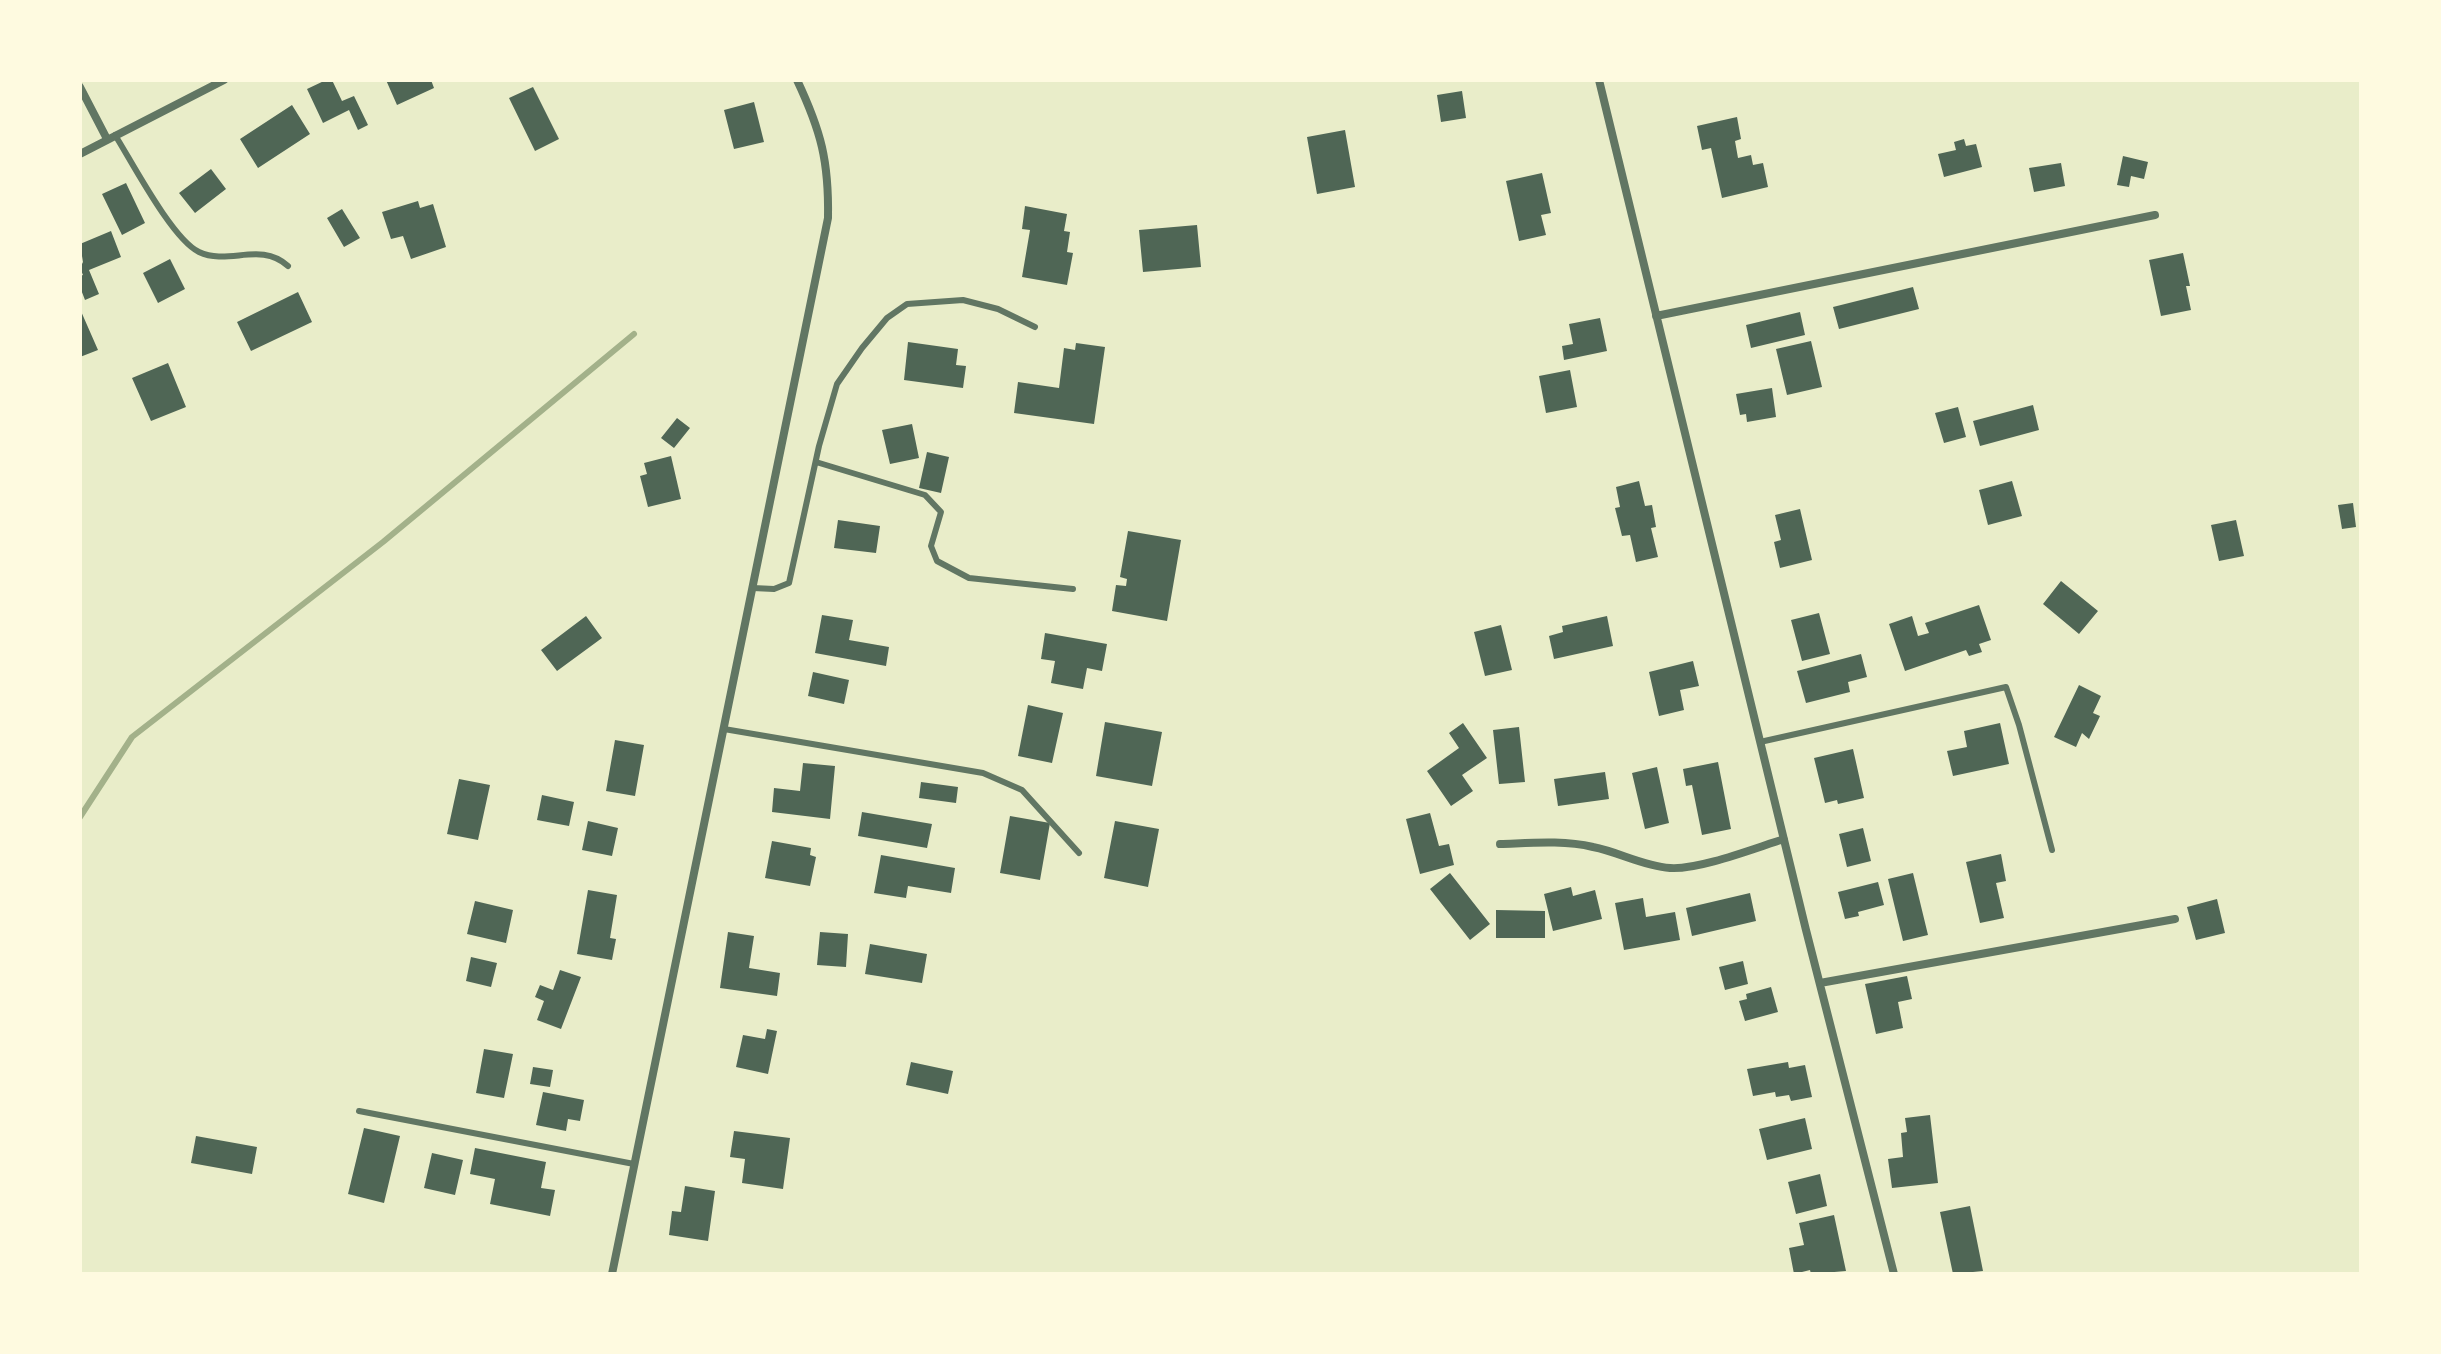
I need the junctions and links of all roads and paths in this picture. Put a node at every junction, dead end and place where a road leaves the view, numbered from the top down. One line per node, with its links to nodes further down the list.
1 (224, 80): 5 (street)
2 (797, 80): 12 (street)
3 (1599, 80): 9 (street)
4 (80, 87): 5 (street)
5 (111, 137): 6 (street); 8 (lane)
6 (80, 154)
7 (2155, 215): 9 (street)
8 (288, 266)
9 (1656, 316): 15 (street)
10 (1035, 327): 11 (lane)
11 (816, 462): 12 (lane); 13 (lane)
12 (753, 588): 14 (street)
13 (1073, 589)
14 (724, 729): 19 (lane); 23 (street)
15 (1760, 742): 16 (street); 18 (lane)
16 (1784, 839): 17 (street); 21 (street)
17 (1500, 844)
18 (2052, 850)
19 (1079, 853)
20 (2175, 919): 21 (street)
21 (1820, 983): 25 (street)
22 (359, 1111): 23 (lane)
23 (634, 1164): 24 (street)
24 (612, 1274)
25 (1894, 1274)

